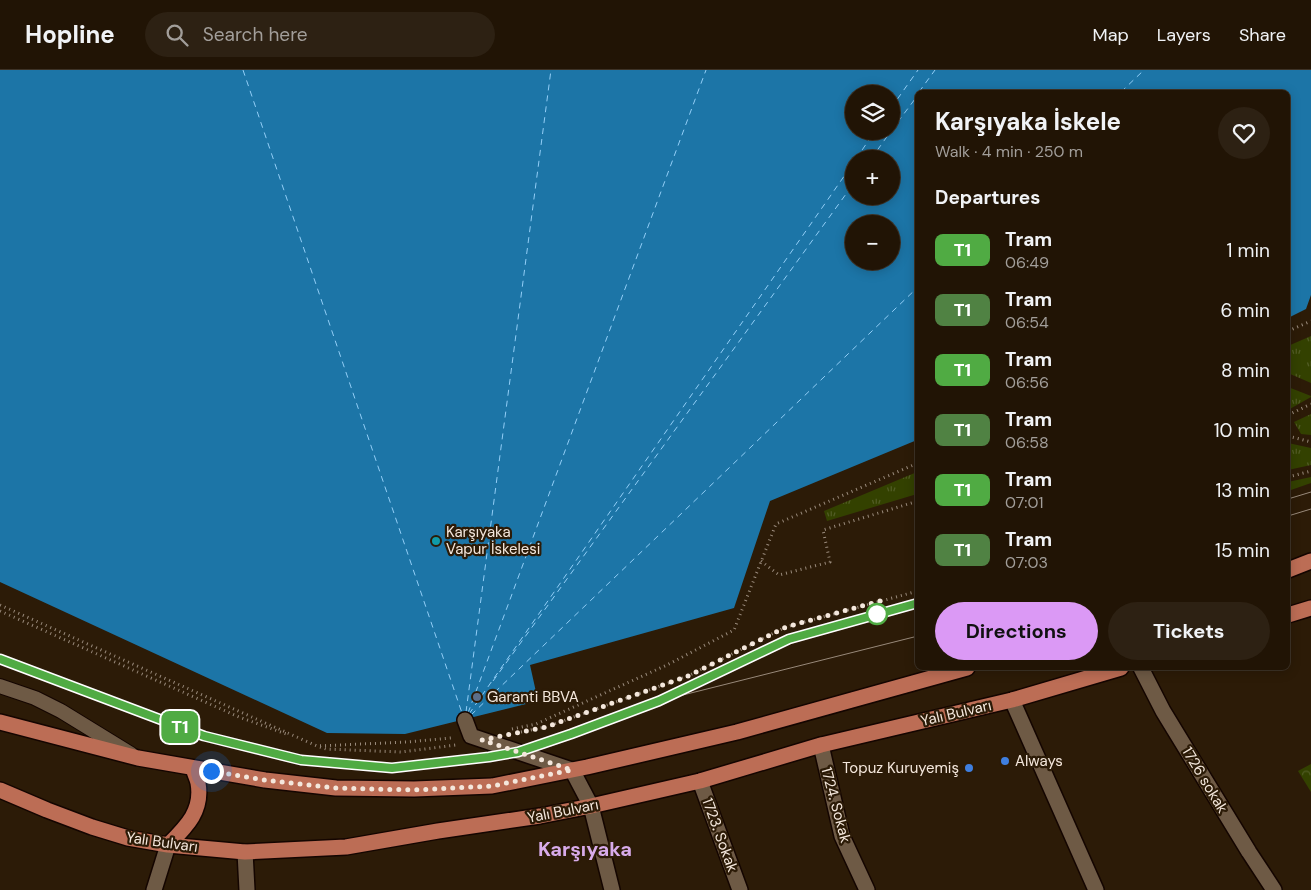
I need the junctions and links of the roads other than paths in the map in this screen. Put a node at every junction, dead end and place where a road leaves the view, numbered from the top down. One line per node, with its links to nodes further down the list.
1 (1311, 561): 2 (main road)
2 (1290, 569)
3 (1311, 608): 4 (main road)
4 (1290, 614)
5 (960, 670): 15 (main road)
6 (1114, 670): 9 (main road, Yalı Bulvarı)
7 (1142, 670): 27 (street, 1726 sokak)
8 (0, 686): 13 (lane)
9 (1012, 700): 12 (main road, Yalı Bulvarı); 26 (street)
10 (465, 720): 15 (street)
11 (0, 722): 13 (main road)
12 (821, 745): 16 (main road, Yalı Bulvarı); 25 (street, 1724. Sokak)
13 (138, 758): 14 (main road)
14 (192, 768): 15 (main road); 19 (main road)
15 (572, 770): 18 (street)
16 (700, 781): 18 (main road, Yalı Bulvarı); 24 (street, 1723. Sokak)
17 (0, 790): 19 (main road, Yalı Bulvarı)
18 (591, 806): 20 (main road, Yalı Bulvarı); 23 (street)
19 (168, 845): 20 (main road, Yalı Bulvarı); 21 (street)
20 (245, 852): 22 (street)
21 (154, 890)
22 (247, 890)
23 (612, 890)
24 (740, 890)
25 (867, 890)
26 (1096, 890)
27 (1274, 890)

